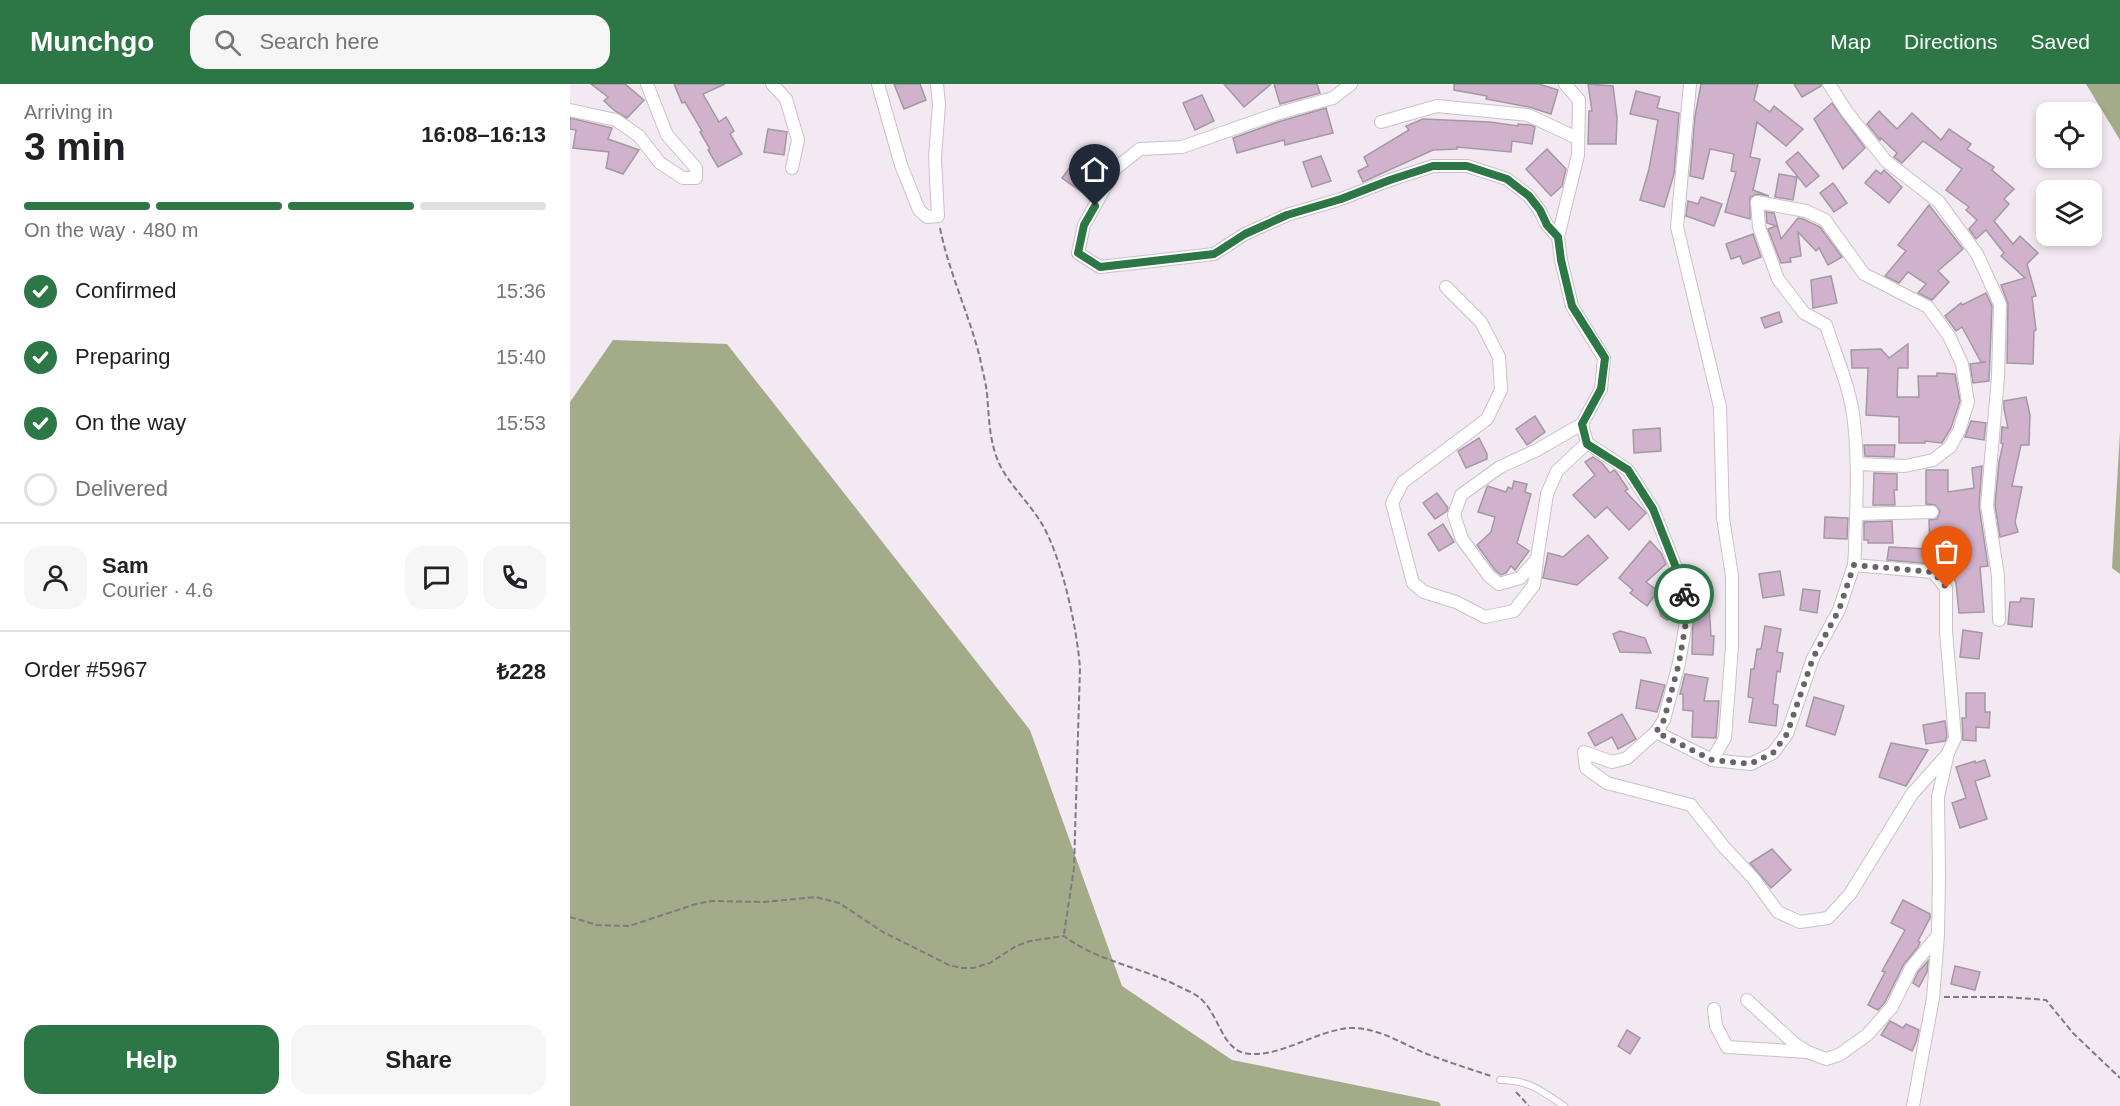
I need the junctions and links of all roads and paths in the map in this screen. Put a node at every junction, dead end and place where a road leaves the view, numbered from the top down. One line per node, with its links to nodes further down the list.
1 (647, 84): 9 (street)
2 (772, 84): 12 (street)
3 (878, 84): 13 (street)
4 (937, 84): 13 (street)
5 (1351, 84): 14 (street)
6 (1565, 84): 11 (street)
7 (1690, 84): 26 (street)
8 (1829, 84): 23 (street)
9 (570, 110)
10 (1381, 122): 11 (street)
11 (1577, 138): 14 (street)
12 (792, 168)
13 (938, 216): 29 (path)
14 (1558, 237): 16 (street)
15 (1446, 287): 21 (street)
16 (1582, 424): 17 (street); 21 (street)
17 (1587, 444): 21 (street); 24 (street)
18 (1857, 465): 18 (street); 20 (street)
19 (1932, 513): 20 (street)
20 (1856, 514): 22 (street)
21 (1537, 560)
22 (1854, 565): 25 (street); 26 (street)
23 (1999, 620)
24 (1656, 732): 25 (street); 26 (street)
25 (1948, 753): 28 (street)
26 (1712, 760)
27 (570, 917): 29 (path)
28 (1938, 935): 30 (street); 33 (street)
29 (1064, 936): 35 (path)
30 (1933, 998): 34 (path); 37 (street)
31 (1747, 1000): 33 (street)
32 (1714, 1009): 33 (street)
33 (1808, 1053)
34 (2120, 1078)
35 (1500, 1080): 36 (lane)
36 (1564, 1106)
37 (1913, 1106)

